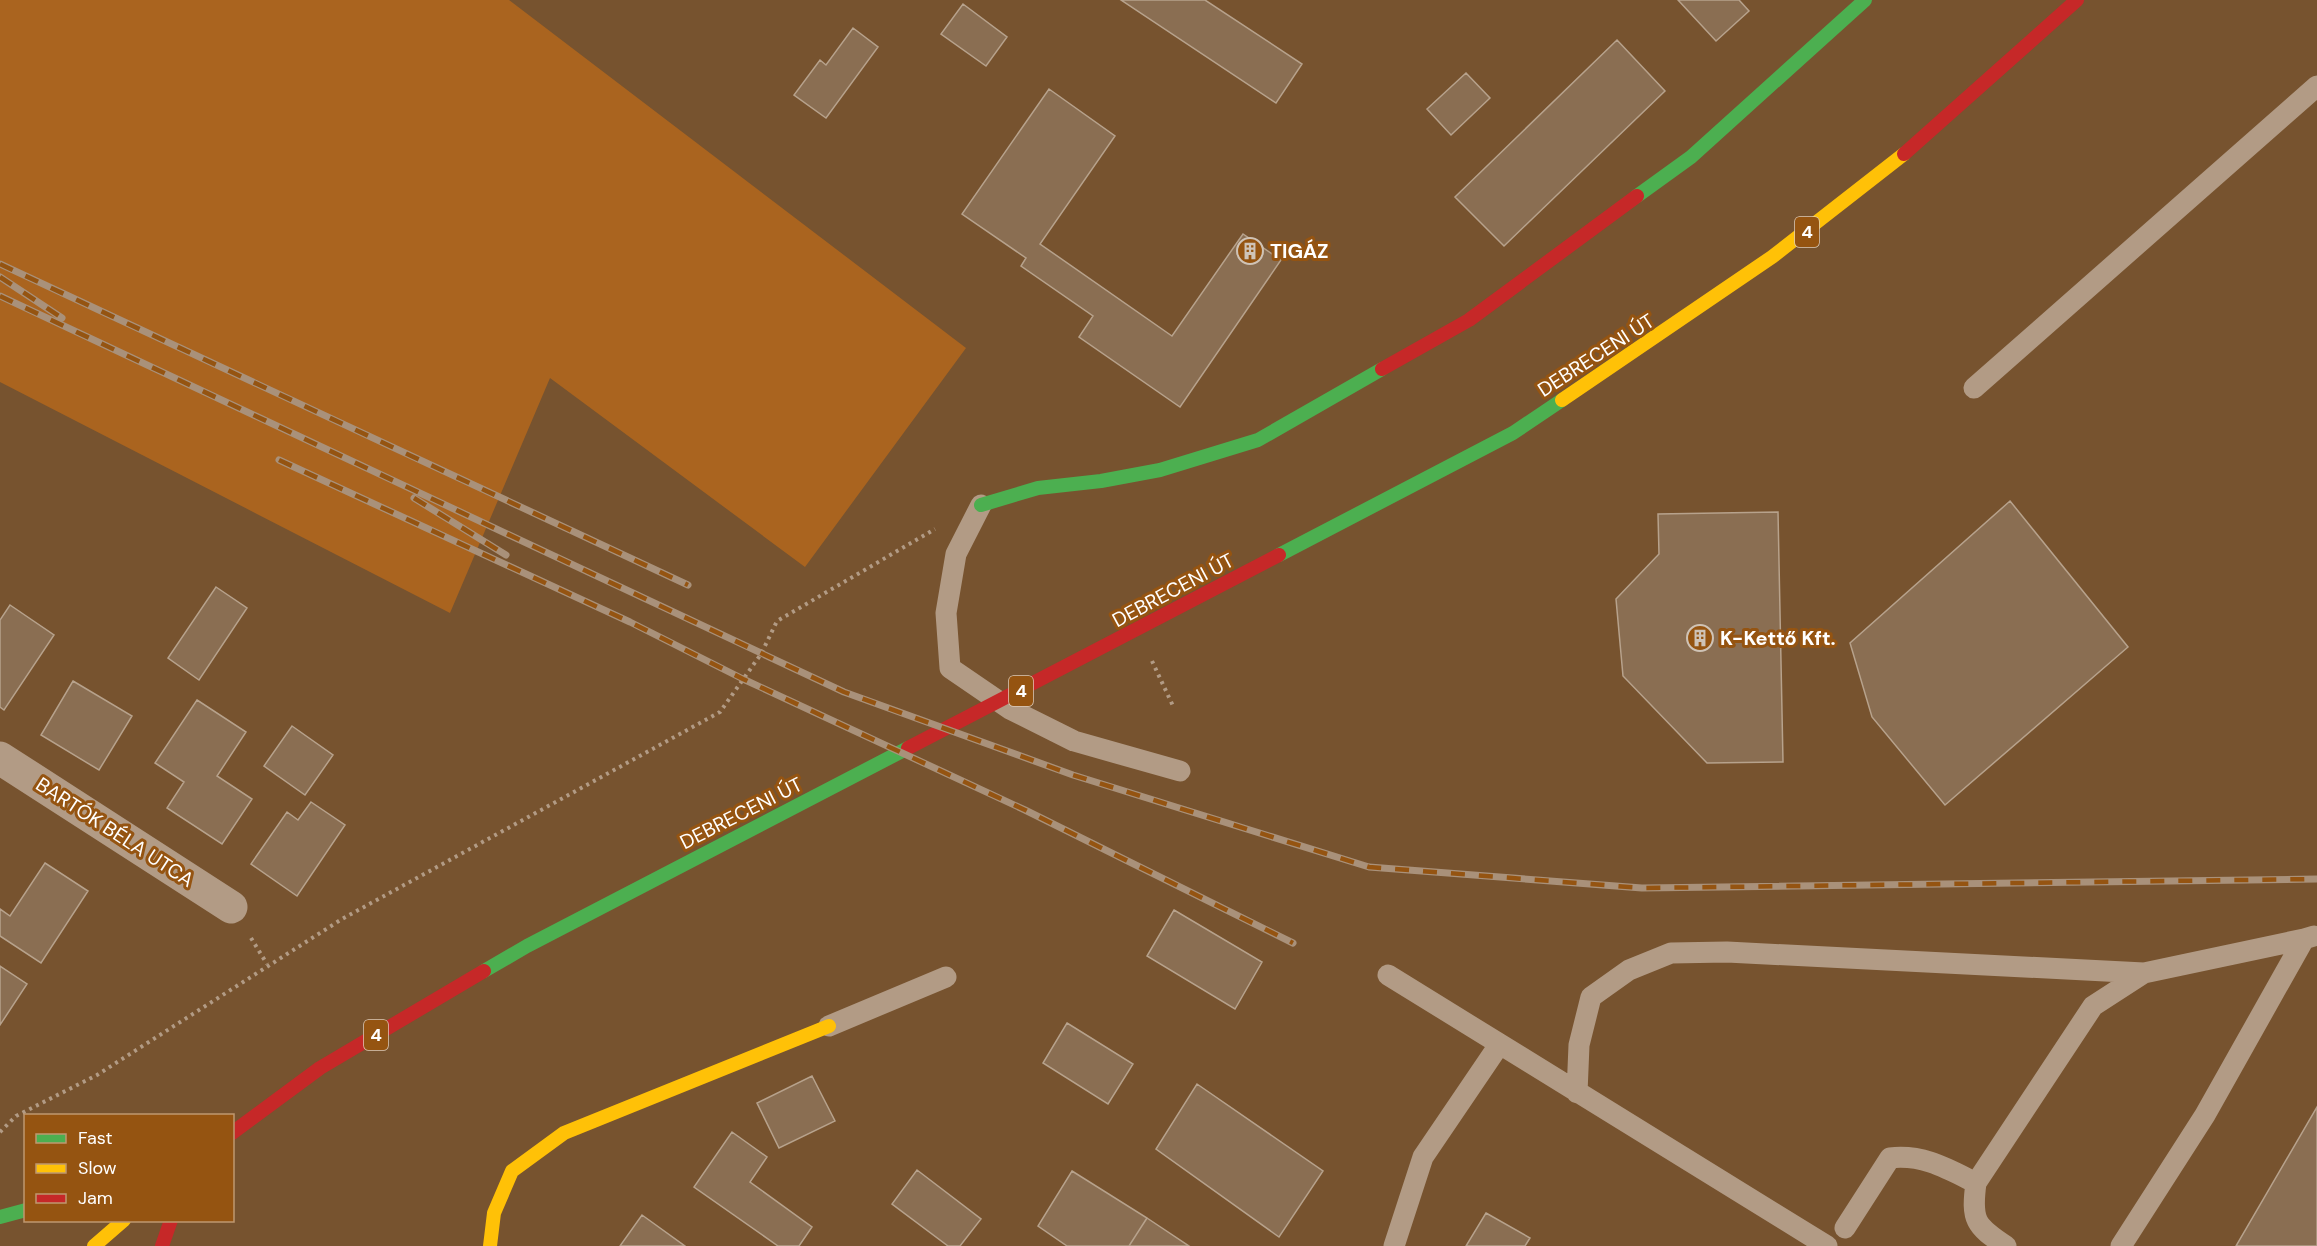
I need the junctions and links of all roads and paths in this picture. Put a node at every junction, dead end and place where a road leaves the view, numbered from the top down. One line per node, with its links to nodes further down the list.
1 (1865, 0): 5 (main road)
2 (2077, 0): 6 (main road, DEBRECENI ÚT / 4)
3 (2317, 86): 4 (lane)
4 (1974, 388)
5 (981, 505): 9 (lane); 18 (path)
6 (1137, 631): 7 (path); 19 (main road, DEBRECENI ÚT / 4)
7 (1173, 706)
8 (0, 758): 10 (street, BARTÓK BÉLA UTCA)
9 (1180, 771)
10 (231, 907)
11 (2310, 937): 12 (lane); 32 (lane)
12 (2144, 973): 17 (lane); 20 (lane)
13 (1388, 975): 16 (lane)
14 (946, 977): 15 (lane)
15 (829, 1026): 28 (main road)
16 (1499, 1045): 17 (lane); 29 (lane)
17 (1577, 1093): 30 (lane)
18 (0, 1132)
19 (234, 1132)
20 (1976, 1183): 25 (lane); 31 (lane)
21 (24, 1211): 22 (main road)
22 (0, 1217)
23 (123, 1222): 26 (main road)
24 (171, 1222): 27 (main road)
25 (1845, 1228)
26 (94, 1246)
27 (162, 1246)
28 (490, 1246)
29 (1394, 1246)
30 (1827, 1246)
31 (2006, 1246)
32 (2121, 1246)

